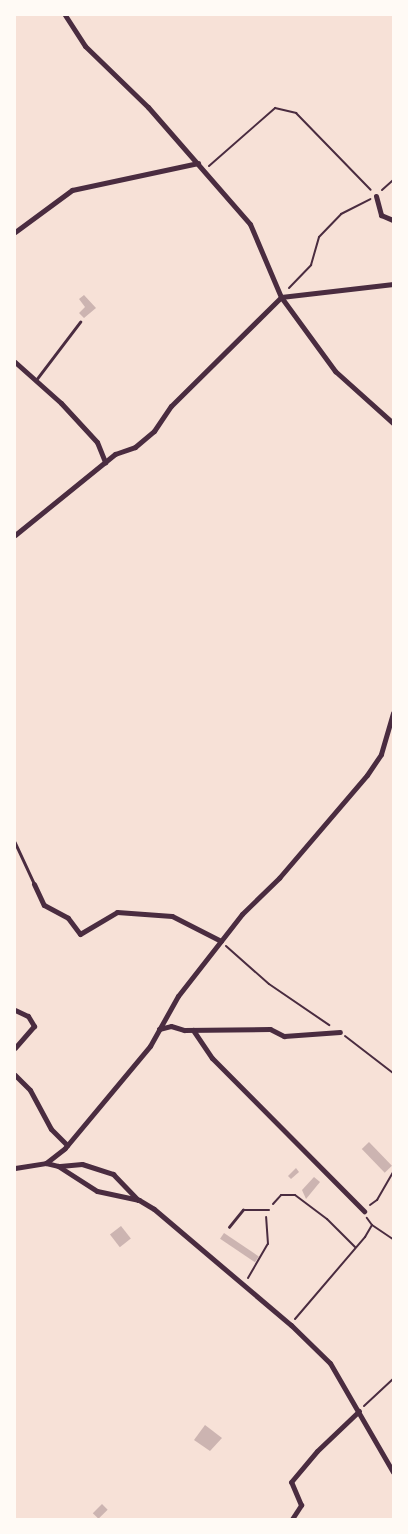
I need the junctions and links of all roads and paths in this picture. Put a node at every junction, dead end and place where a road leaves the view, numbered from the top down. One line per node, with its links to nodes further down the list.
1 (65, 15): 2 (street)
2 (198, 163): 3 (street); 7 (street)
3 (205, 169): 5 (path); 9 (street)
4 (393, 180): 5 (path)
5 (376, 196): 6 (street); 9 (path)
6 (393, 220)
7 (15, 232)
8 (393, 284): 9 (street)
9 (281, 297): 13 (street); 14 (street)
10 (80, 322): 12 (lane)
11 (15, 362): 12 (street)
12 (36, 380): 14 (street)
13 (393, 423)
14 (105, 462): 15 (street)
15 (15, 535)
16 (393, 714): 19 (street)
17 (15, 842): 18 (lane)
18 (34, 884): 19 (street)
19 (220, 941): 21 (street); 23 (path)
20 (15, 1010): 24 (street)
21 (159, 1029): 22 (street); 27 (street)
22 (193, 1030): 23 (street); 34 (street)
23 (340, 1032): 25 (path)
24 (15, 1048)
25 (393, 1073)
26 (15, 1076): 27 (street)
27 (67, 1145): 28 (street)
28 (46, 1163): 29 (street); 30 (street)
29 (58, 1166): 32 (street); 32 (street)
30 (15, 1168)
31 (393, 1172): 34 (path)
32 (138, 1200): 39 (street)
33 (269, 1210): 36 (lane); 38 (path); 39 (path)
34 (364, 1211): 35 (path)
35 (371, 1224): 37 (path); 38 (path)
36 (229, 1227)
37 (393, 1239)
38 (355, 1247): 40 (path)
39 (241, 1286): 40 (street)
40 (290, 1325): 42 (street)
41 (393, 1379): 42 (path)
42 (358, 1411): 43 (street); 44 (street)
43 (393, 1472)
44 (292, 1519)

